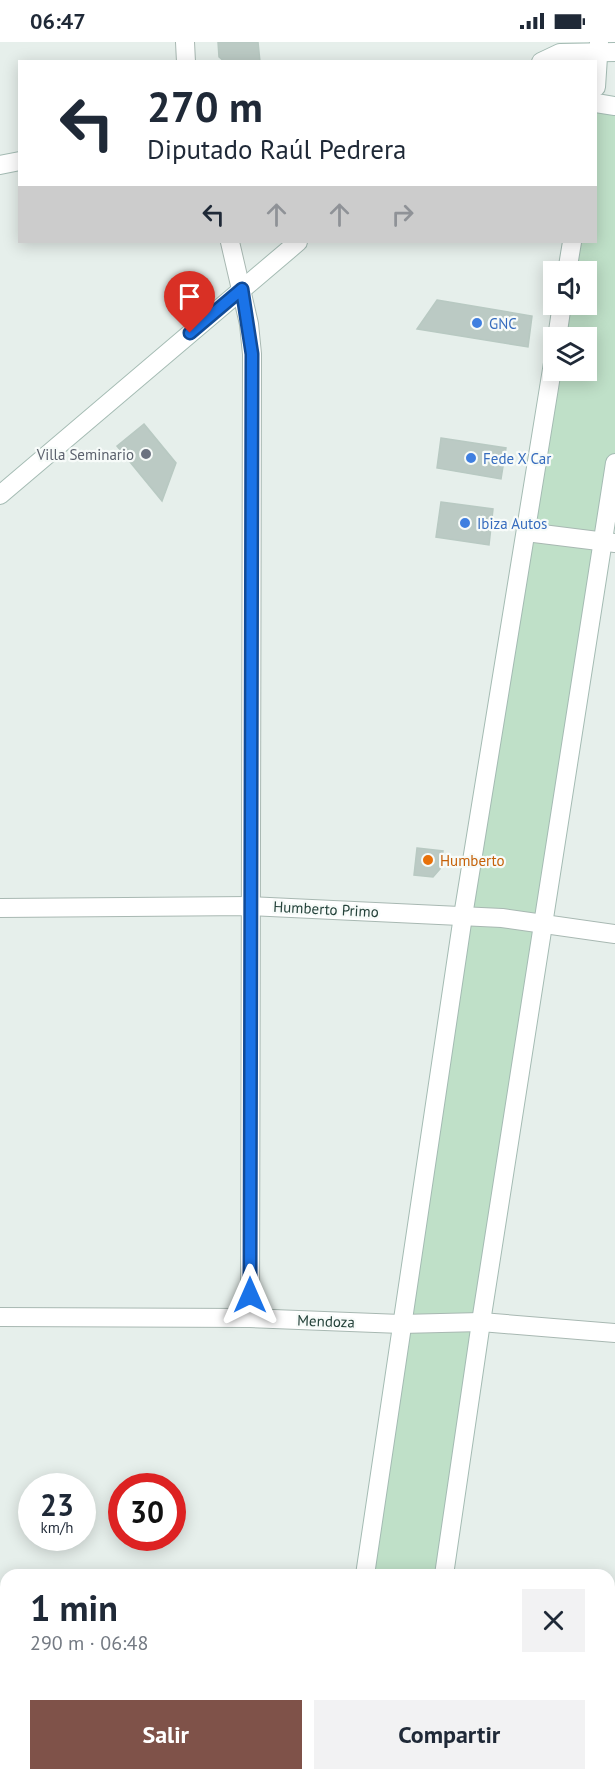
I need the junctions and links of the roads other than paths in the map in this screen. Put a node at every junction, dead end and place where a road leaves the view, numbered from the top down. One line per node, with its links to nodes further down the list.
1 (185, 42): 3 (street)
2 (605, 49): 4 (street); 5 (street)
3 (186, 60)
4 (545, 60)
5 (597, 83)
6 (597, 103): 7 (street)
7 (615, 106)
8 (18, 161): 9 (street)
9 (0, 165)
10 (230, 243): 14 (street)
11 (297, 243): 14 (street)
12 (572, 243): 13 (street)
13 (569, 261)
14 (242, 289): 17 (street); 20 (street)
15 (550, 381): 18 (street)
16 (615, 462): 19 (street)
17 (0, 495)
18 (526, 532): 19 (street); 22 (street)
19 (609, 542): 23 (street)
20 (251, 906): 21 (street, Humberto Primo); 22 (street, Humberto Primo); 26 (street)
21 (0, 908)
22 (463, 916): 23 (street, Humberto Primo); 28 (street)
23 (544, 924): 24 (street, Humberto Primo); 27 (street)
24 (615, 933)
25 (0, 1317): 26 (street, Mendoza)
26 (250, 1318): 28 (street, Mendoza)
27 (481, 1322): 28 (street, Mendoza); 29 (street, Mendoza); 31 (street)
28 (401, 1324): 30 (street)
29 (615, 1333)
30 (365, 1569)
31 (445, 1569)

